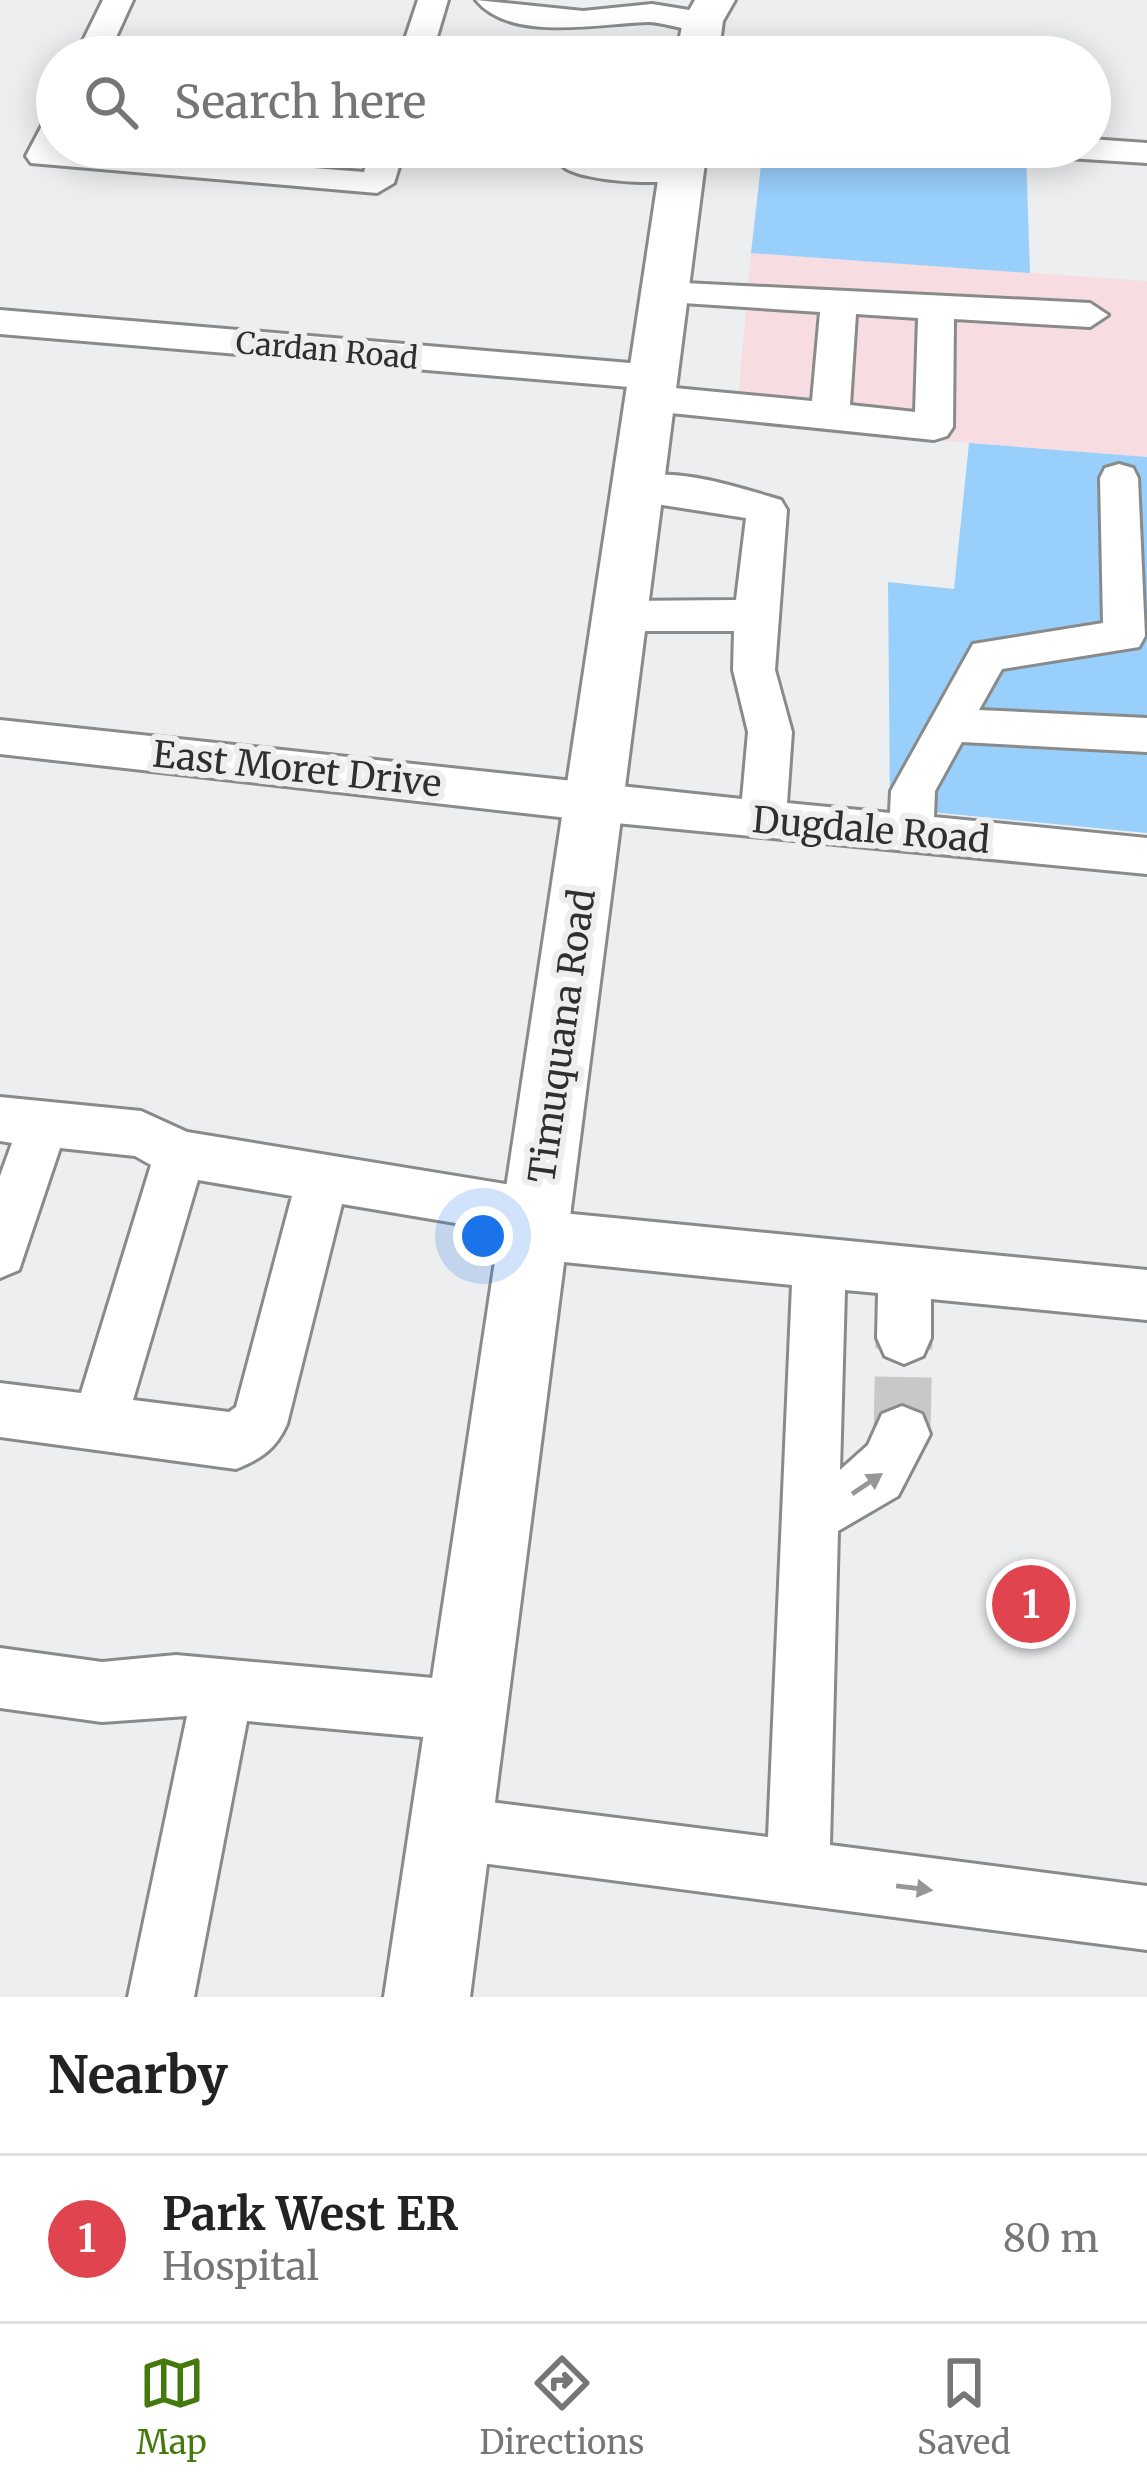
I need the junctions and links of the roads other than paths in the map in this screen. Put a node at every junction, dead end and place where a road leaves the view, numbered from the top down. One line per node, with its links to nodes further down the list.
1 (118, 0): 6 (street)
2 (433, 0): 7 (street)
3 (491, 0): 4 (street)
4 (610, 11): 5 (street)
5 (703, 19)
6 (101, 36)
7 (422, 36)
8 (1111, 151): 9 (street)
9 (1147, 154)
10 (191, 168): 11 (street)
11 (382, 168)
12 (682, 168): 13 (main road, Timuquana Road)
13 (664, 293): 14 (street); 18 (main road, Timuquana Road)
14 (839, 298): 15 (street); 19 (street)
15 (936, 304): 16 (street); 19 (street, Cardan Road)
16 (1090, 315)
17 (0, 322): 18 (street, Cardan Road)
18 (652, 388): 19 (street, Cardan Road); 21 (main road, Timuquana Road)
19 (830, 416)
20 (1118, 478): 24 (street)
21 (638, 489): 22 (street); 23 (main road, Timuquana Road)
22 (755, 612): 23 (street); 28 (street)
23 (621, 616): 27 (main road, Timuquana Road)
24 (949, 725): 25 (street); 29 (street)
25 (1147, 735)
26 (0, 737): 27 (street, East Moret Drive)
27 (595, 803): 28 (street, Dugdale Road); 34 (main road, Timuquana Road)
28 (764, 819): 29 (street, Dugdale Road)
29 (911, 833): 30 (street, Dugdale Road)
30 (1147, 856)
31 (22, 1121): 32 (street); 35 (street)
32 (180, 1154): 33 (street); 41 (street)
33 (322, 1180): 34 (street); 41 (street)
34 (535, 1224): 36 (street); 46 (main road, Timuquana Road)
35 (0, 1253)
36 (819, 1262): 37 (street); 43 (street)
37 (905, 1270): 38 (street); 39 (street)
38 (1147, 1295)
39 (904, 1339)
40 (0, 1410): 41 (street)
41 (99, 1423)
42 (902, 1434): 43 (street, one-way to 42)
43 (810, 1515): 48 (street)
44 (0, 1678): 45 (street)
45 (223, 1688): 46 (street); 50 (street)
46 (467, 1711): 47 (main road, Timuquana Road)
47 (450, 1828): 48 (street); 51 (main road, Timuquana Road)
48 (798, 1873): 49 (street, one-way to 49)
49 (1147, 1918)
50 (160, 1997)
51 (427, 1997)

